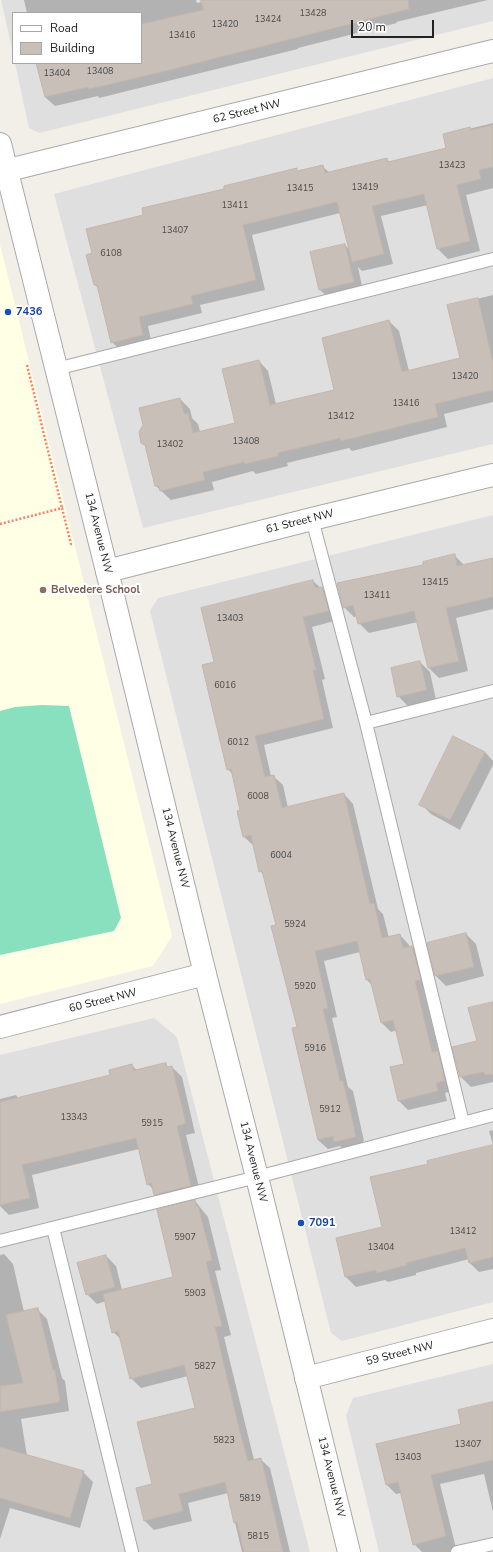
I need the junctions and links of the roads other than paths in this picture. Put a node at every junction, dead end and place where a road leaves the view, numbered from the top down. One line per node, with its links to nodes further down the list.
1 (493, 51): 3 (street, 62 Street NW)
2 (0, 144): 3 (street, 134 Avenue NW)
3 (3, 171): 5 (street, 134 Avenue NW)
4 (493, 259): 5 (lane)
5 (56, 369): 8 (street, 134 Avenue NW)
6 (493, 475): 7 (street, 61 Street NW)
7 (312, 519): 8 (street, 61 Street NW); 10 (lane)
8 (107, 571): 11 (street, 134 Avenue NW)
9 (493, 691): 10 (lane)
10 (366, 723): 14 (lane)
11 (205, 974): 12 (street, 60 Street NW); 15 (street, 134 Avenue NW)
12 (0, 1027)
13 (493, 1115): 14 (lane)
14 (463, 1123): 15 (lane)
15 (257, 1178): 16 (lane); 19 (street, 134 Avenue NW)
16 (53, 1228): 17 (lane); 21 (lane)
17 (0, 1241)
18 (493, 1330): 19 (street, 59 Street NW)
19 (306, 1378): 22 (street, 134 Avenue NW)
20 (493, 1544): 23 (lane)
21 (132, 1552)
22 (349, 1552)
23 (457, 1552)

